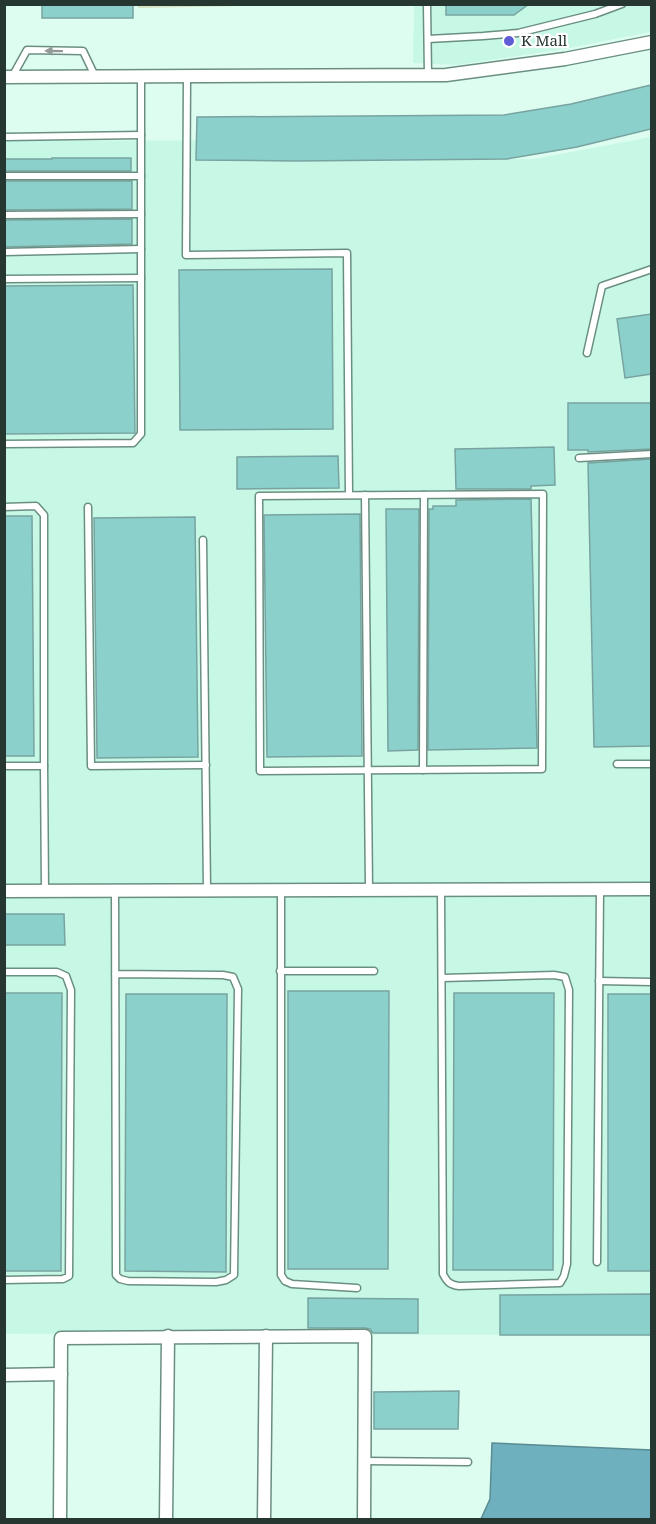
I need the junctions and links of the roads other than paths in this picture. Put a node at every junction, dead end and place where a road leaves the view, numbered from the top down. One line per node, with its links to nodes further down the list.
1 (427, 4): 3 (lane)
2 (622, 4): 3 (lane)
3 (428, 39): 5 (lane)
4 (651, 42): 5 (street)
5 (428, 75): 6 (street)
6 (187, 76): 9 (street); 25 (lane)
7 (8, 77): 8 (street); 8 (lane, one-way to 7)
8 (95, 77): 9 (street)
9 (141, 77): 10 (lane)
10 (141, 135): 11 (lane); 13 (lane)
11 (4, 137)
12 (4, 176): 13 (lane)
13 (141, 176): 14 (lane)
14 (141, 214): 15 (lane); 16 (lane)
15 (4, 215)
16 (141, 249): 17 (lane); 19 (lane)
17 (4, 252)
18 (651, 269): 21 (lane)
19 (141, 278): 20 (lane); 22 (lane)
20 (4, 279)
21 (587, 353)
22 (4, 444)
23 (651, 454): 24 (lane)
24 (579, 458)
25 (349, 495): 26 (lane); 36 (lane)
26 (365, 495): 27 (lane); 36 (lane)
27 (424, 495): 37 (lane); 37 (lane)
28 (4, 507): 35 (lane)
29 (88, 507): 33 (lane)
30 (203, 540): 33 (lane)
31 (617, 764): 32 (lane)
32 (651, 764)
33 (206, 765): 41 (lane)
34 (4, 766): 35 (lane)
35 (44, 766): 46 (lane)
36 (368, 770): 37 (lane); 43 (lane)
37 (423, 770)
38 (600, 889): 39 (street); 44 (street); 52 (lane)
39 (651, 889)
40 (115, 890): 41 (street); 46 (street); 50 (lane)
41 (207, 890): 42 (street)
42 (281, 890): 43 (street); 47 (lane)
43 (369, 890): 44 (street)
44 (441, 890): 51 (lane)
45 (4, 891): 46 (street)
46 (45, 891)
47 (280, 971): 48 (lane); 56 (lane)
48 (374, 971)
49 (4, 972): 55 (lane)
50 (115, 974): 50 (lane)
51 (442, 978): 51 (lane)
52 (599, 981): 53 (lane); 54 (lane)
53 (651, 982)
54 (597, 1262)
55 (4, 1280)
56 (357, 1288)
57 (168, 1336): 58 (street); 59 (street); 64 (street)
58 (266, 1336): 61 (street); 65 (street)
59 (61, 1374): 60 (street); 63 (street)
60 (4, 1375)
61 (365, 1461): 62 (lane); 66 (street)
62 (468, 1462)
63 (60, 1520)
64 (166, 1520)
65 (264, 1520)
66 (364, 1520)

